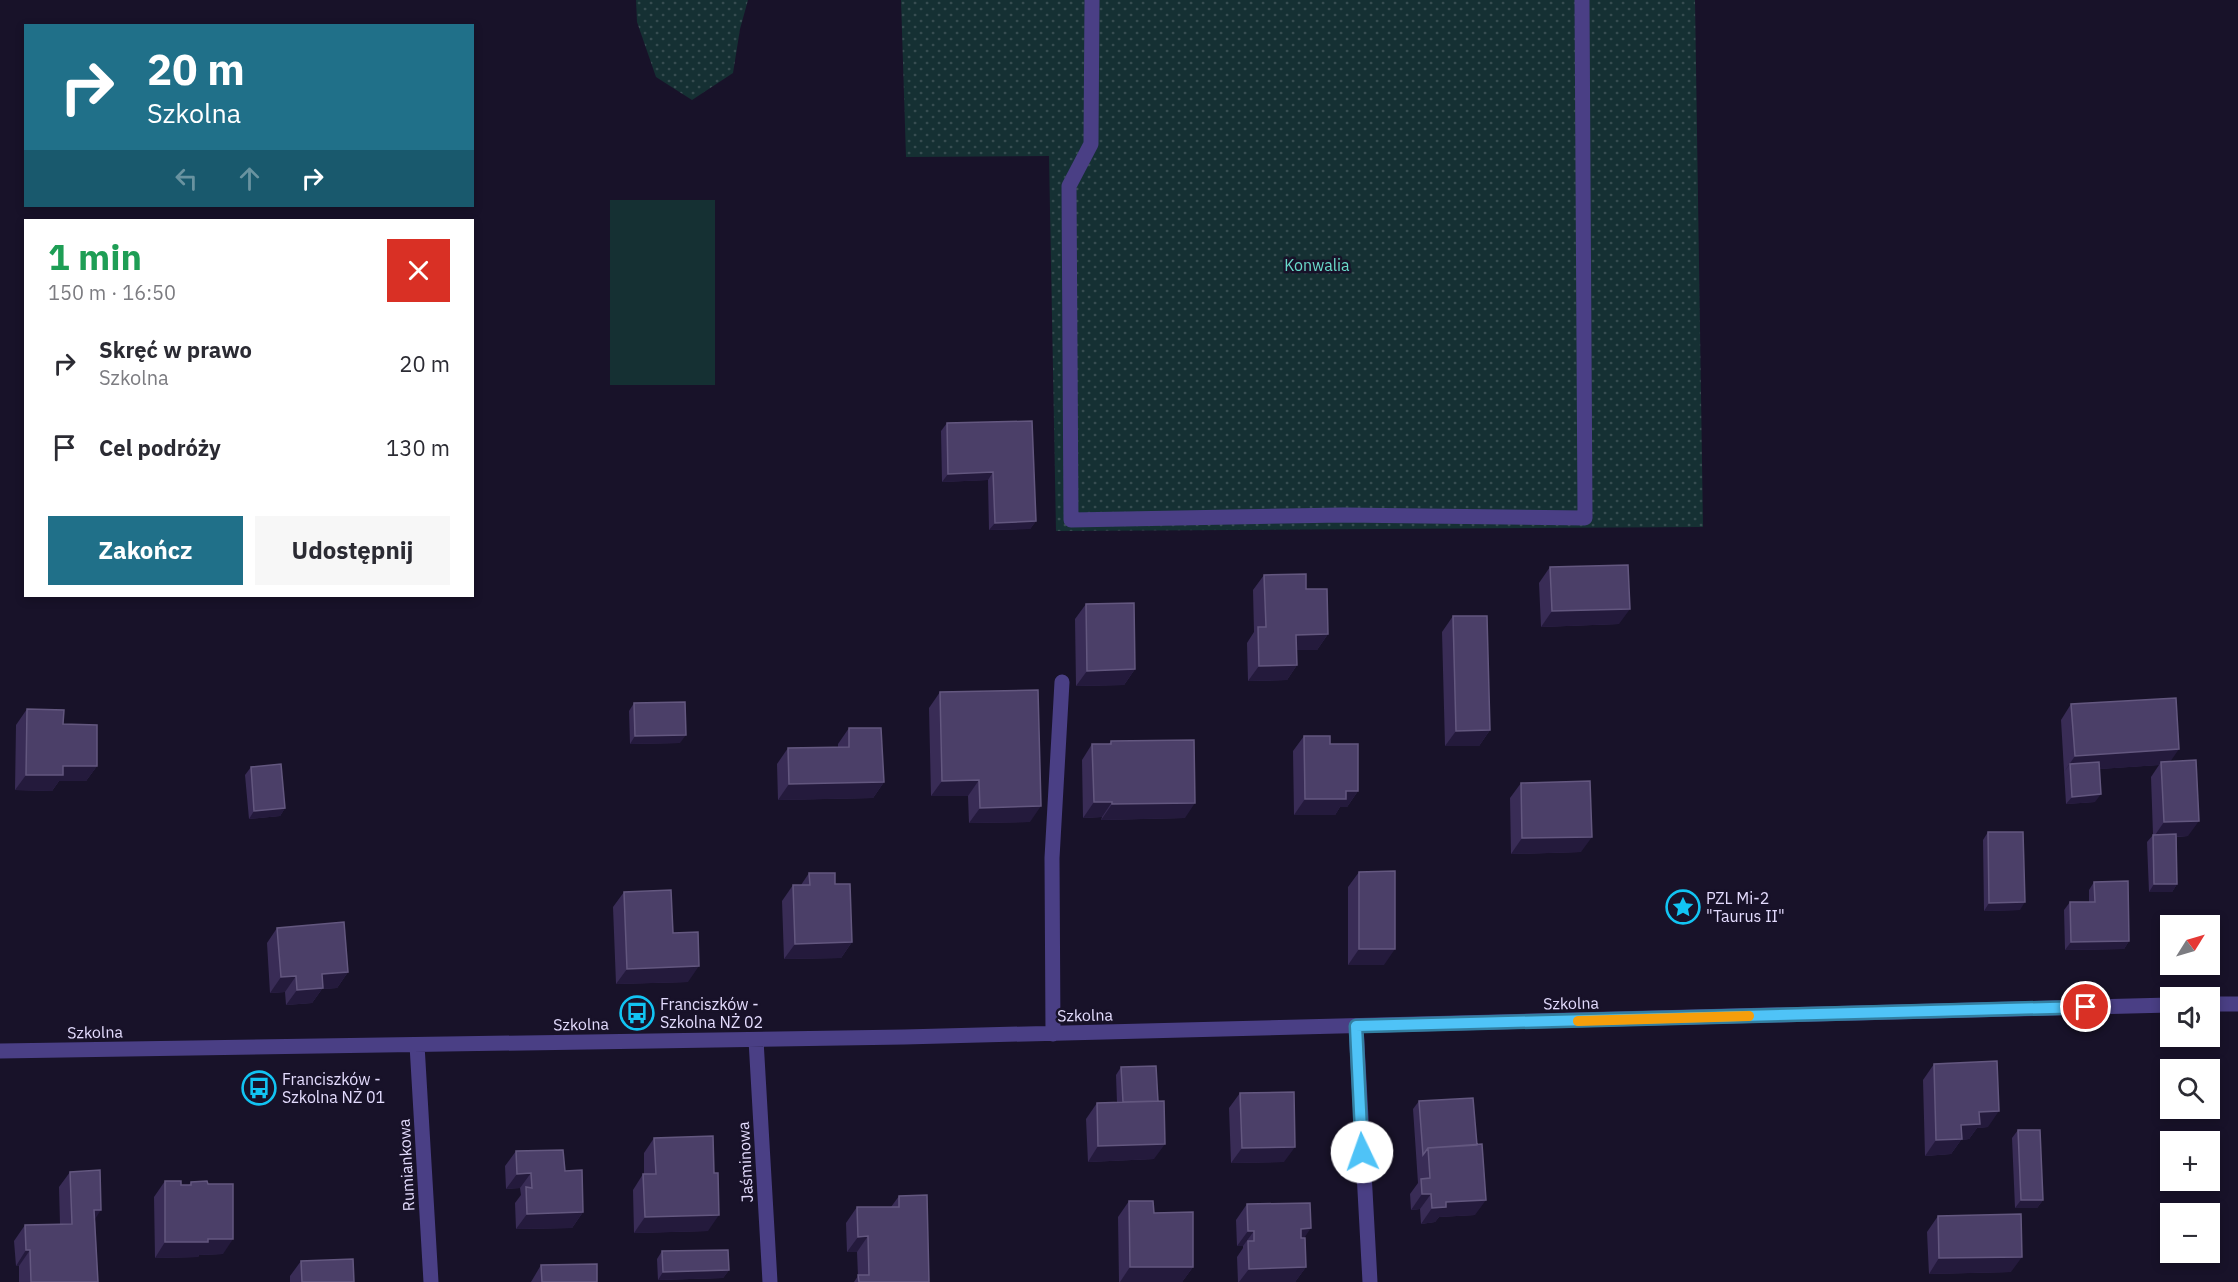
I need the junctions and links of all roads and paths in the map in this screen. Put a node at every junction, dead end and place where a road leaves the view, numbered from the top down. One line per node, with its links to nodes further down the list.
1 (1092, 0): 2 (street)
2 (1582, 0)
3 (1062, 682): 8 (street)
4 (2220, 1004): 5 (street)
5 (2238, 1004)
6 (2160, 1005): 7 (street, Szkolna)
7 (1356, 1026): 8 (street, Szkolna); 14 (street)
8 (1053, 1034): 9 (street, Szkolna)
9 (756, 1040): 10 (street, Szkolna); 13 (street, Jaśminowa)
10 (417, 1045): 11 (street, Szkolna); 12 (street, Rumiankowa)
11 (0, 1051)
12 (431, 1282)
13 (770, 1282)
14 (1370, 1282)

